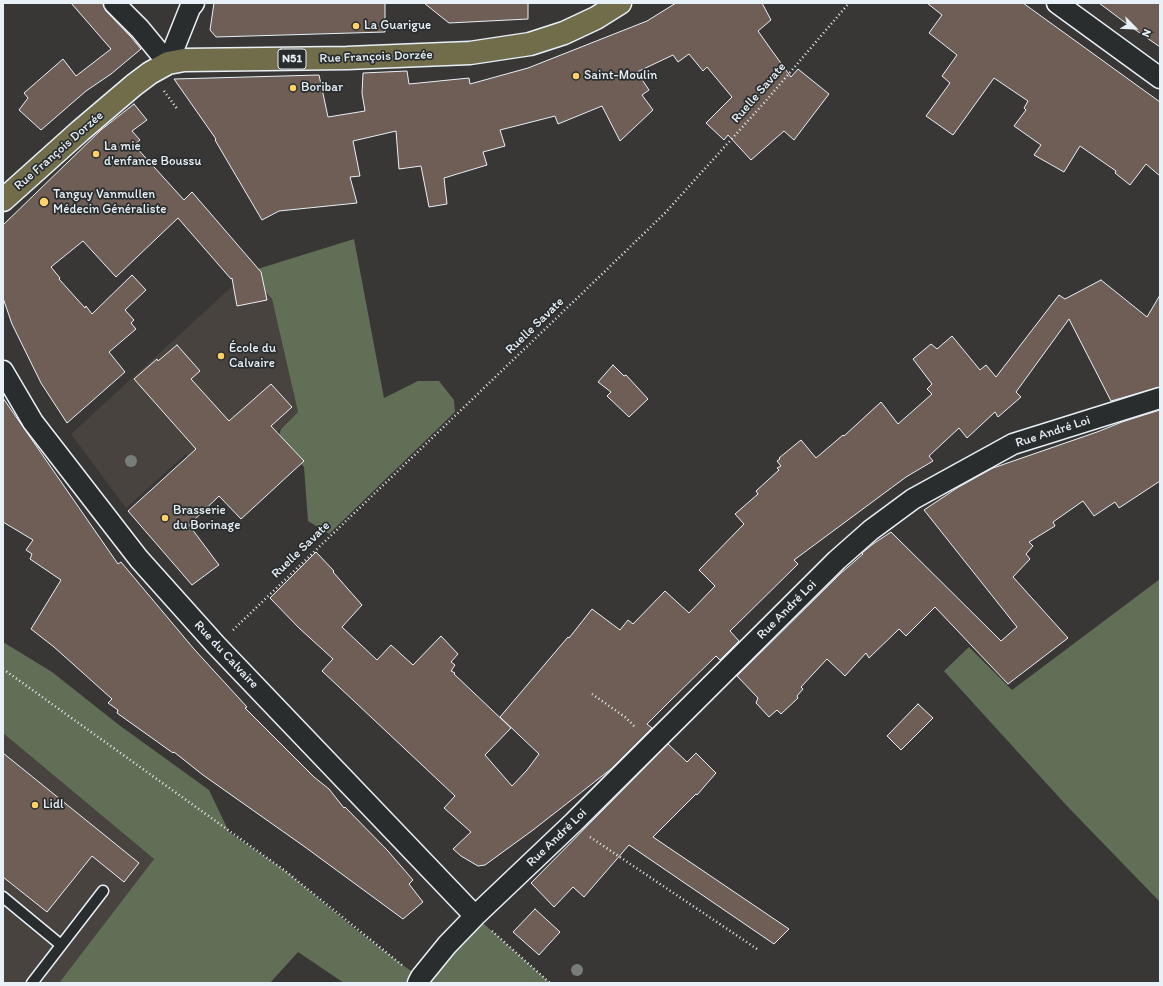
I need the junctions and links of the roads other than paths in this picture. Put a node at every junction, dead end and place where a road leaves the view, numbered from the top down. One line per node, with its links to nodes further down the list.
1 (114, 3): 5 (street)
2 (194, 3): 5 (street)
3 (620, 3): 5 (main road, Rue François Dorzée / N51)
4 (1057, 3): 6 (street)
5 (168, 63): 7 (main road, Rue François Dorzée / N51)
6 (1160, 78)
7 (3, 200)
8 (3, 371): 12 (street, Rue du Calvaire)
9 (1160, 398): 12 (street, Rue André Loi)
10 (103, 891): 13 (lane)
11 (3, 897): 13 (lane)
12 (475, 916): 14 (street, Rue André Loi)
13 (61, 945): 15 (lane)
14 (419, 980)
15 (32, 983)

